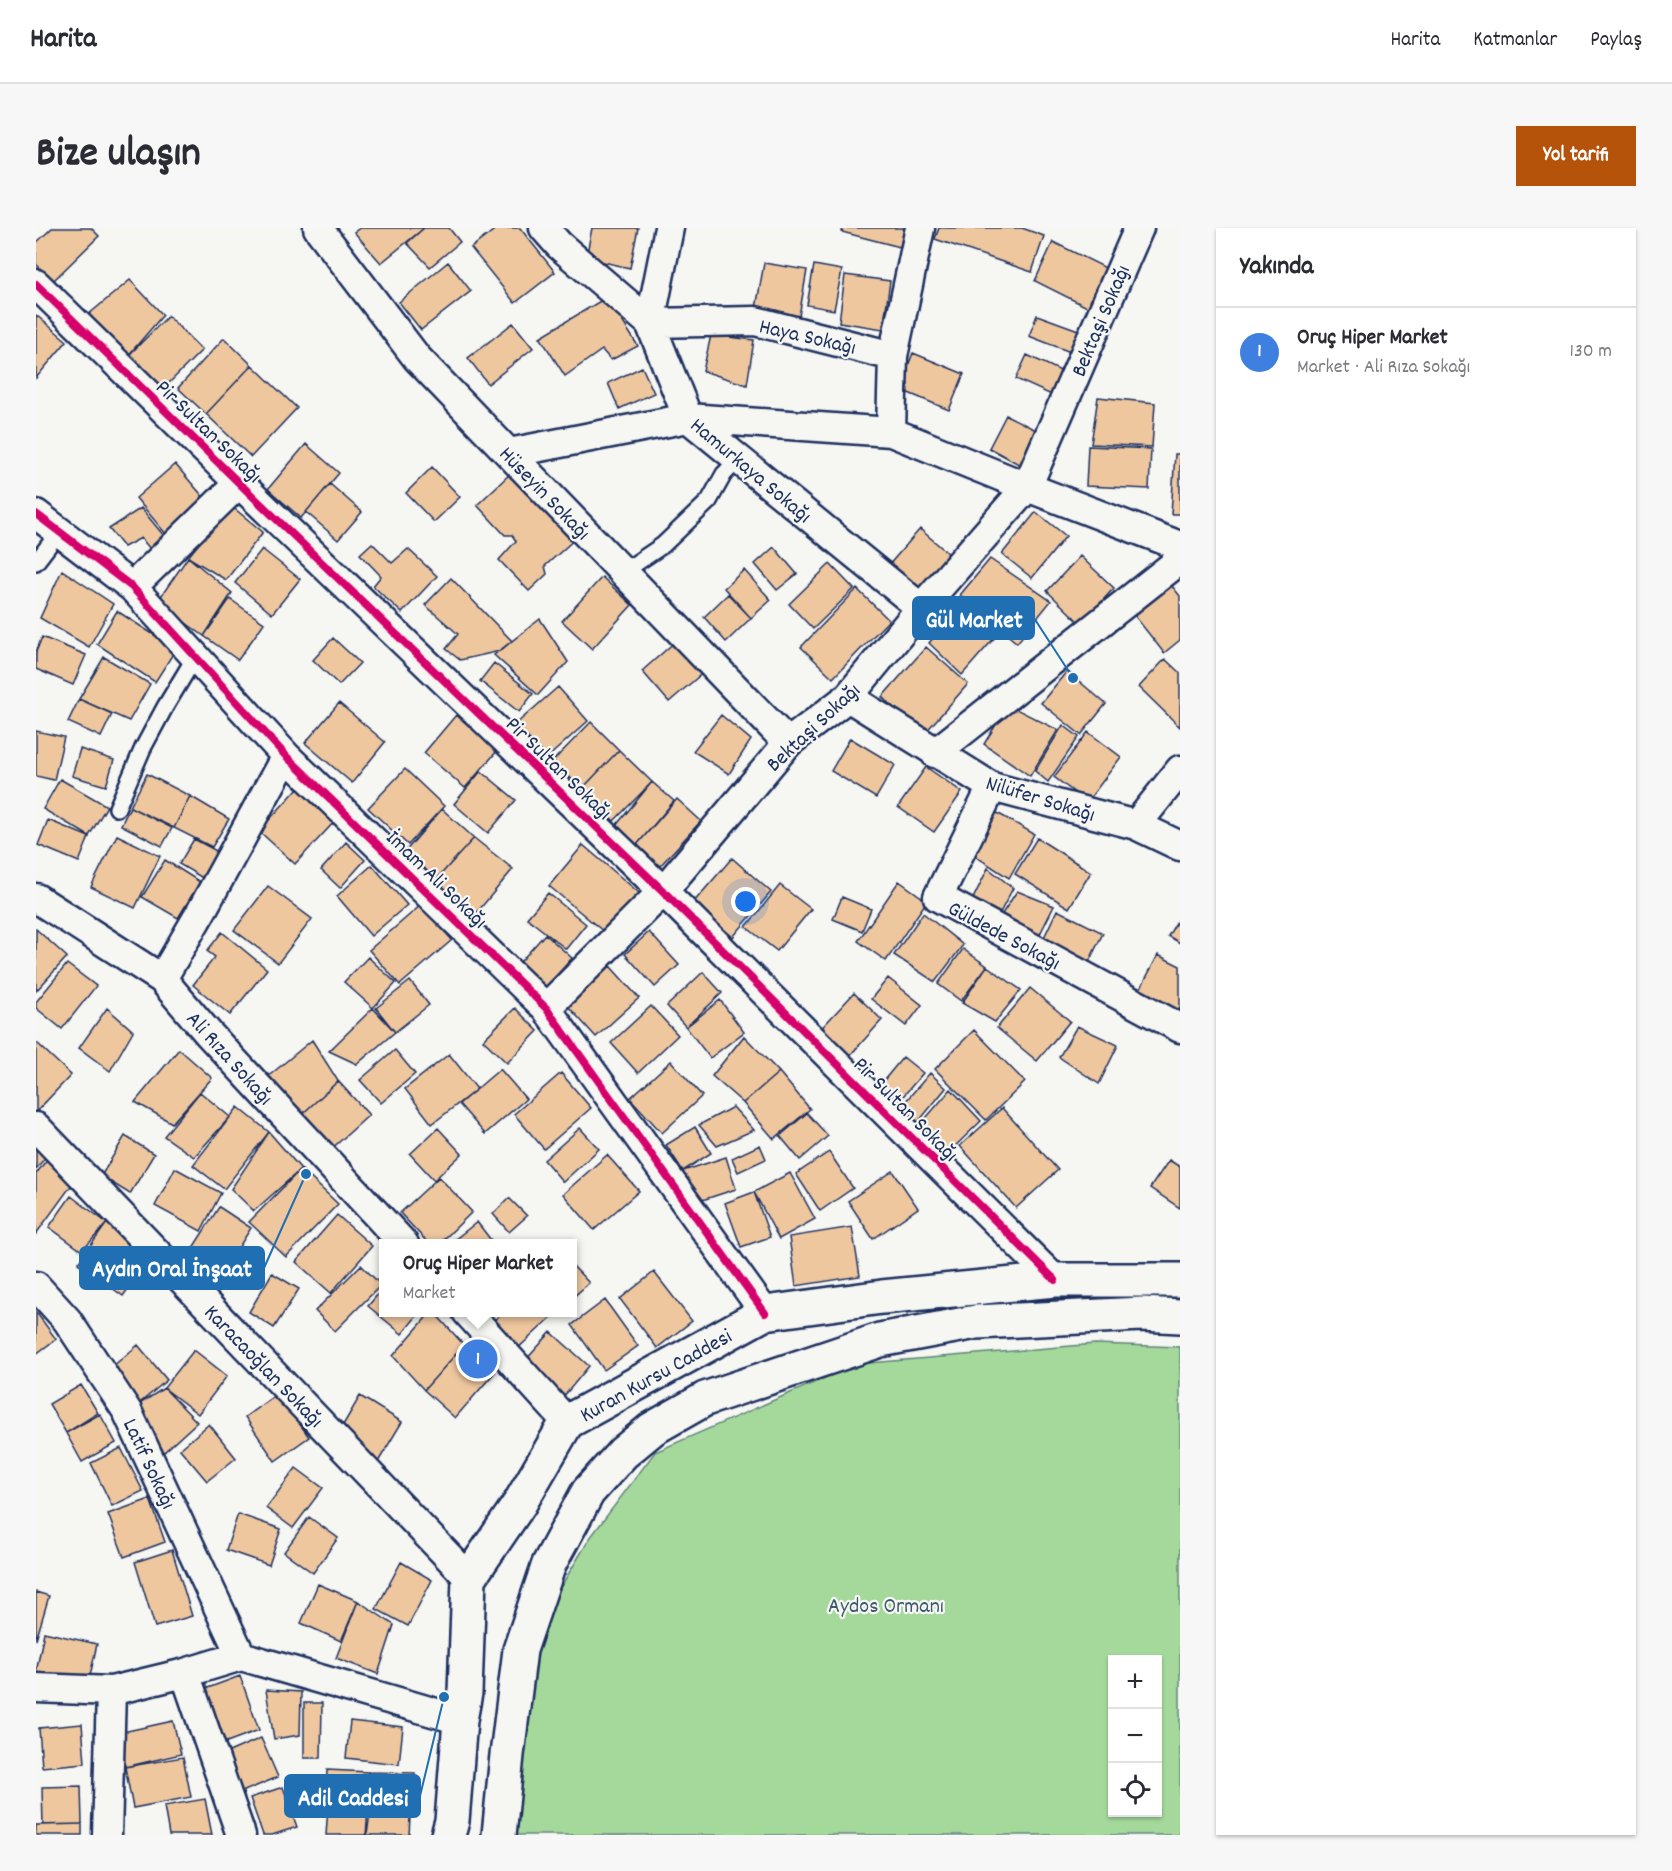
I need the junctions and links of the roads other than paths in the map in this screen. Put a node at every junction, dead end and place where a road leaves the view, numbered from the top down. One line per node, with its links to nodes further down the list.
1 (318, 228): 11 (street, Hüseyin Sokağı)
2 (544, 228): 7 (street, Hamurkaya Sokağı)
3 (669, 228): 7 (street)
4 (920, 228): 8 (street)
5 (1139, 228): 14 (street, Bektaşi Sokağı)
6 (36, 284): 13 (street, Pir Sultan Sokağı)
7 (650, 323): 8 (street, Haya Sokağı); 9 (street, Hamurkaya Sokağı)
8 (893, 356): 10 (street)
9 (688, 418): 10 (street); 11 (street); 12 (street, Hamurkaya Sokağı)
10 (891, 432): 14 (street)
11 (509, 453): 20 (street, Hüseyin Sokağı)
12 (739, 459): 20 (lane); 22 (street, Hamurkaya Sokağı)
13 (239, 483): 21 (street); 33 (street, Pir Sultan Sokağı)
14 (1027, 487): 17 (street); 22 (street, Bektaşi Sokağı)
15 (36, 514): 16 (street, İmam Ali Sokağı)
16 (59, 532): 19 (lane); 21 (street, İmam Ali Sokağı)
17 (1180, 546)
18 (1180, 560): 26 (street)
19 (36, 562)
20 (623, 572): 25 (street, Hüseyin Sokağı)
21 (132, 587): 23 (street, İmam Ali Sokağı)
22 (921, 608): 24 (street, Bektaşi Sokağı)
23 (195, 657): 27 (street, İmam Ali Sokağı); 30 (lane)
24 (848, 697): 25 (street, Bektaşi Sokağı); 26 (street, Nilüfer Sokağı)
25 (788, 743): 33 (street, Bektaşi Sokağı)
26 (935, 753): 29 (street, Nilüfer Sokağı)
27 (286, 756): 35 (street); 36 (street, İmam Ali Sokağı)
28 (1180, 770): 31 (street)
29 (992, 787): 31 (street, Nilüfer Sokağı); 37 (street, Güldede Sokağı)
30 (117, 808)
31 (1136, 825): 32 (street, Nilüfer Sokağı)
32 (1180, 846)
33 (663, 891): 36 (street, Bektaşi Sokağı); 40 (street, Pir Sultan Sokağı)
34 (36, 898): 35 (street, Ali Rıza Sokağı)
35 (162, 979): 39 (street, Ali Rıza Sokağı)
36 (546, 1008): 43 (street, İmam Ali Sokağı)
37 (1180, 1028)
38 (36, 1127): 47 (street, Karacaoğlan Sokağı)
39 (399, 1239)
40 (1055, 1280): 41 (main road, Kuran Kursu Caddesi); 43 (main road, Kuran Kursu Caddesi)
41 (1180, 1280)
42 (36, 1286): 48 (street, Latif Sokağı)
43 (765, 1313): 46 (main road, Kuran Kursu Caddesi)
44 (1180, 1316): 56 (main road, Kuran Kursu Caddesi)
45 (472, 1317): 46 (street)
46 (567, 1422): 47 (main road, Kuran Kursu Caddesi)
47 (469, 1578): 52 (main road)
48 (241, 1656): 49 (street); 52 (street)
49 (185, 1673): 51 (street); 54 (street)
50 (36, 1688): 51 (street)
51 (111, 1691): 53 (street)
52 (460, 1720): 55 (main road)
53 (107, 1835)
54 (241, 1835)
55 (448, 1835)
56 (499, 1835)

